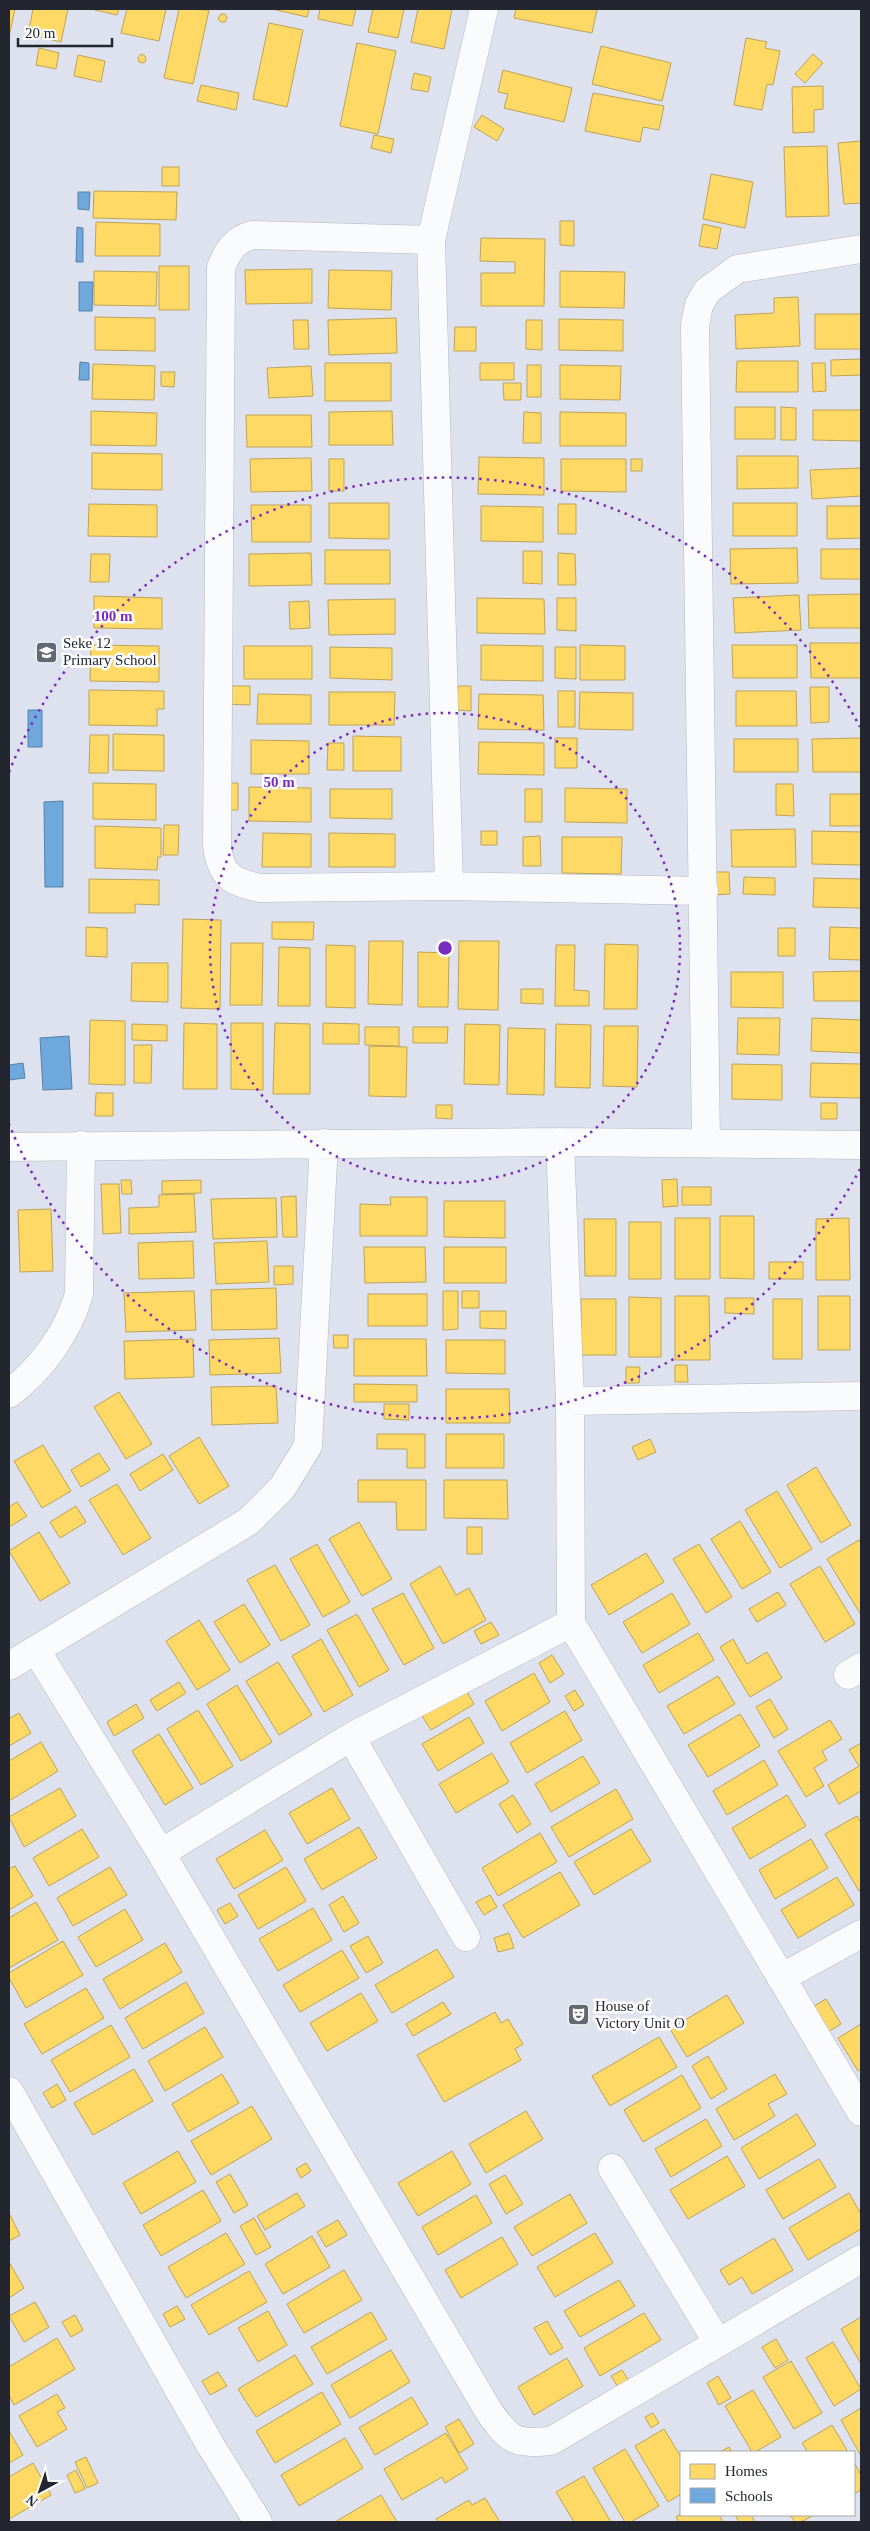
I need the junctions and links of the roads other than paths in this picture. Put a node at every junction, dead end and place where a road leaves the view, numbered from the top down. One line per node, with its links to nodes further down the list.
1 (484, 9): 2 (street)
2 (431, 240): 4 (street); 4 (street)
3 (861, 249): 5 (street)
4 (449, 886): 5 (street)
5 (704, 891): 8 (street)
6 (560, 1142): 7 (street); 8 (street); 14 (street)
7 (324, 1143): 9 (street); 16 (street)
8 (706, 1143): 10 (street)
9 (81, 1145): 11 (street); 12 (street)
10 (861, 1145)
11 (9, 1147)
12 (9, 1394)
13 (861, 1396): 14 (street)
14 (570, 1401): 15 (street)
15 (570, 1623): 18 (street); 22 (street)
16 (36, 1650): 17 (street); 19 (street)
17 (9, 1666)
18 (351, 1737): 19 (street); 21 (street)
19 (161, 1853): 27 (street)
20 (861, 1934): 22 (street)
21 (466, 1937)
22 (781, 1978): 24 (street)
23 (9, 2091): 28 (street)
24 (861, 2112)
25 (612, 2168): 27 (street)
26 (861, 2259): 27 (street)
27 (718, 2343)
28 (258, 2522)

